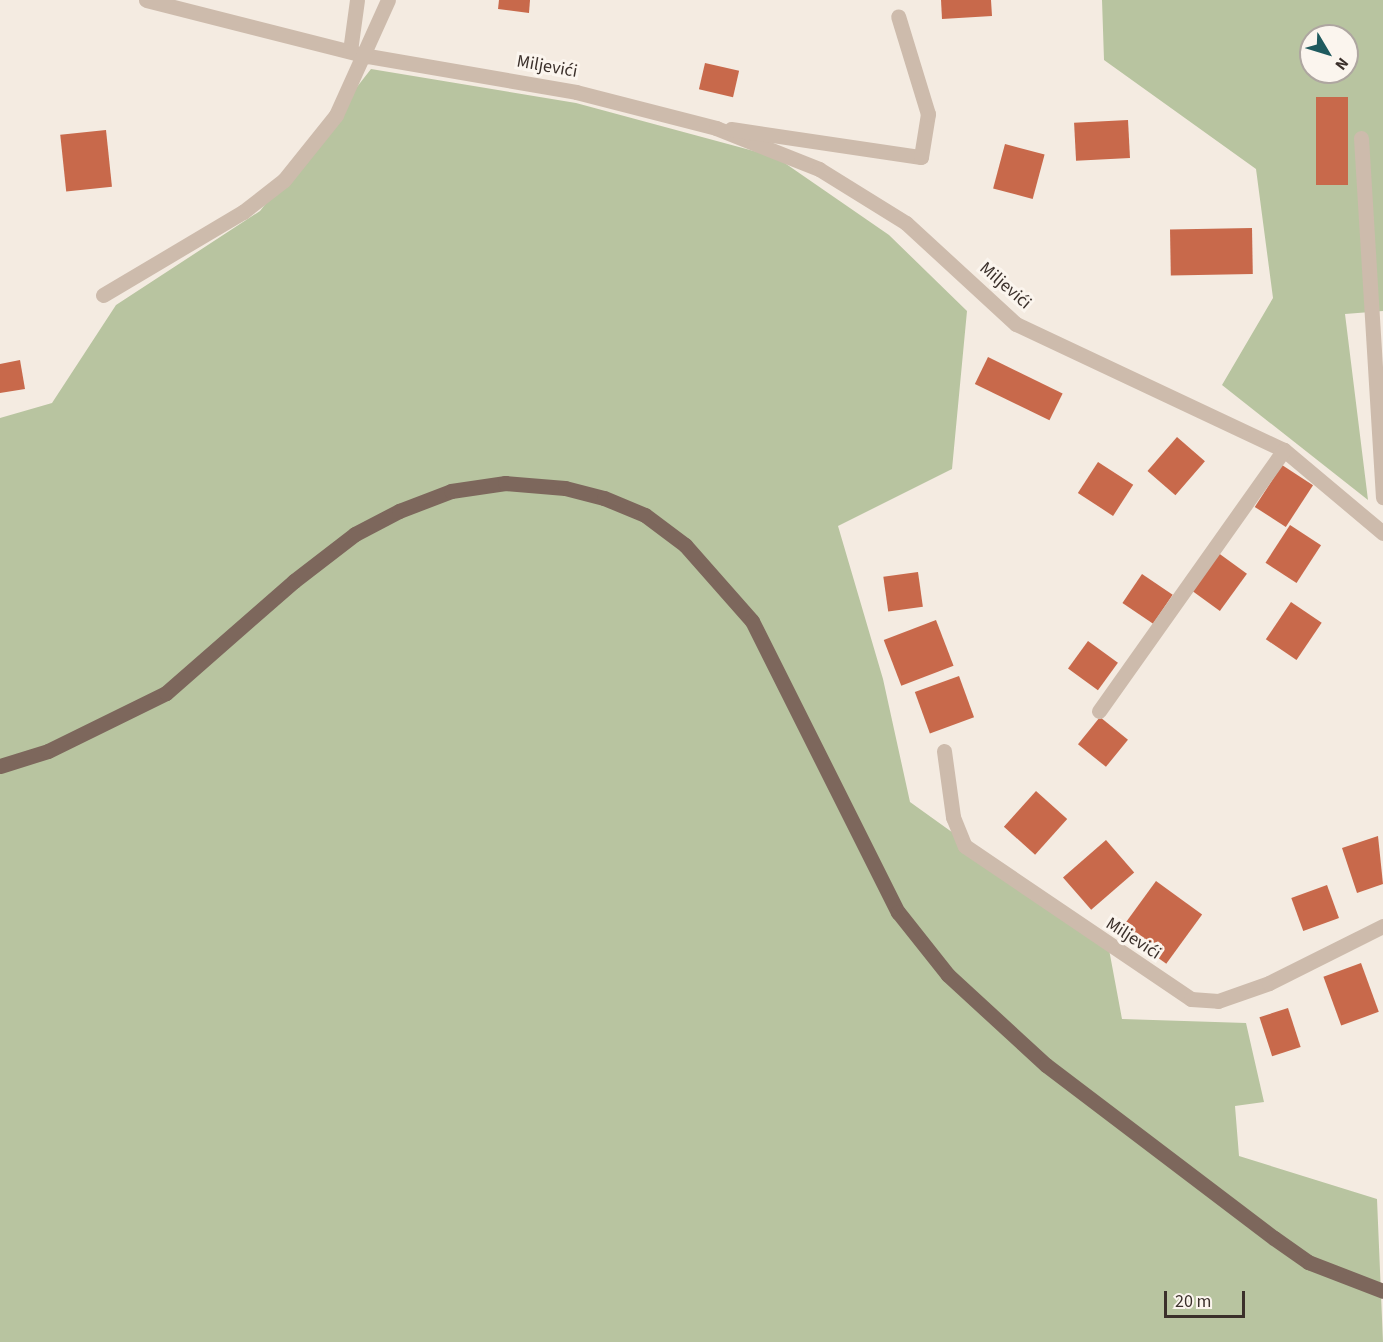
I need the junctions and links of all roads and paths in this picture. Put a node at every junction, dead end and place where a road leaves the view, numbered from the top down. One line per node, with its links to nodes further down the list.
1 (146, 0): 5 (street, Miljevići)
2 (357, 0): 5 (street)
3 (388, 0): 6 (street)
4 (898, 16): 7 (street, Miljevići)
5 (350, 51): 6 (street, Miljevići)
6 (368, 56): 7 (street, Miljevići); 9 (street)
7 (716, 128): 11 (street, Miljevići)
8 (1361, 138): 10 (street)
9 (103, 295)
10 (1376, 308): 12 (street)
11 (1284, 450): 13 (street, Miljevići); 14 (street)
12 (1383, 497)
13 (1383, 532)
14 (1099, 711)
15 (944, 751): 17 (street, Miljevići)
16 (0, 766): 18 (main road)
17 (1383, 926)
18 (1383, 1291)

